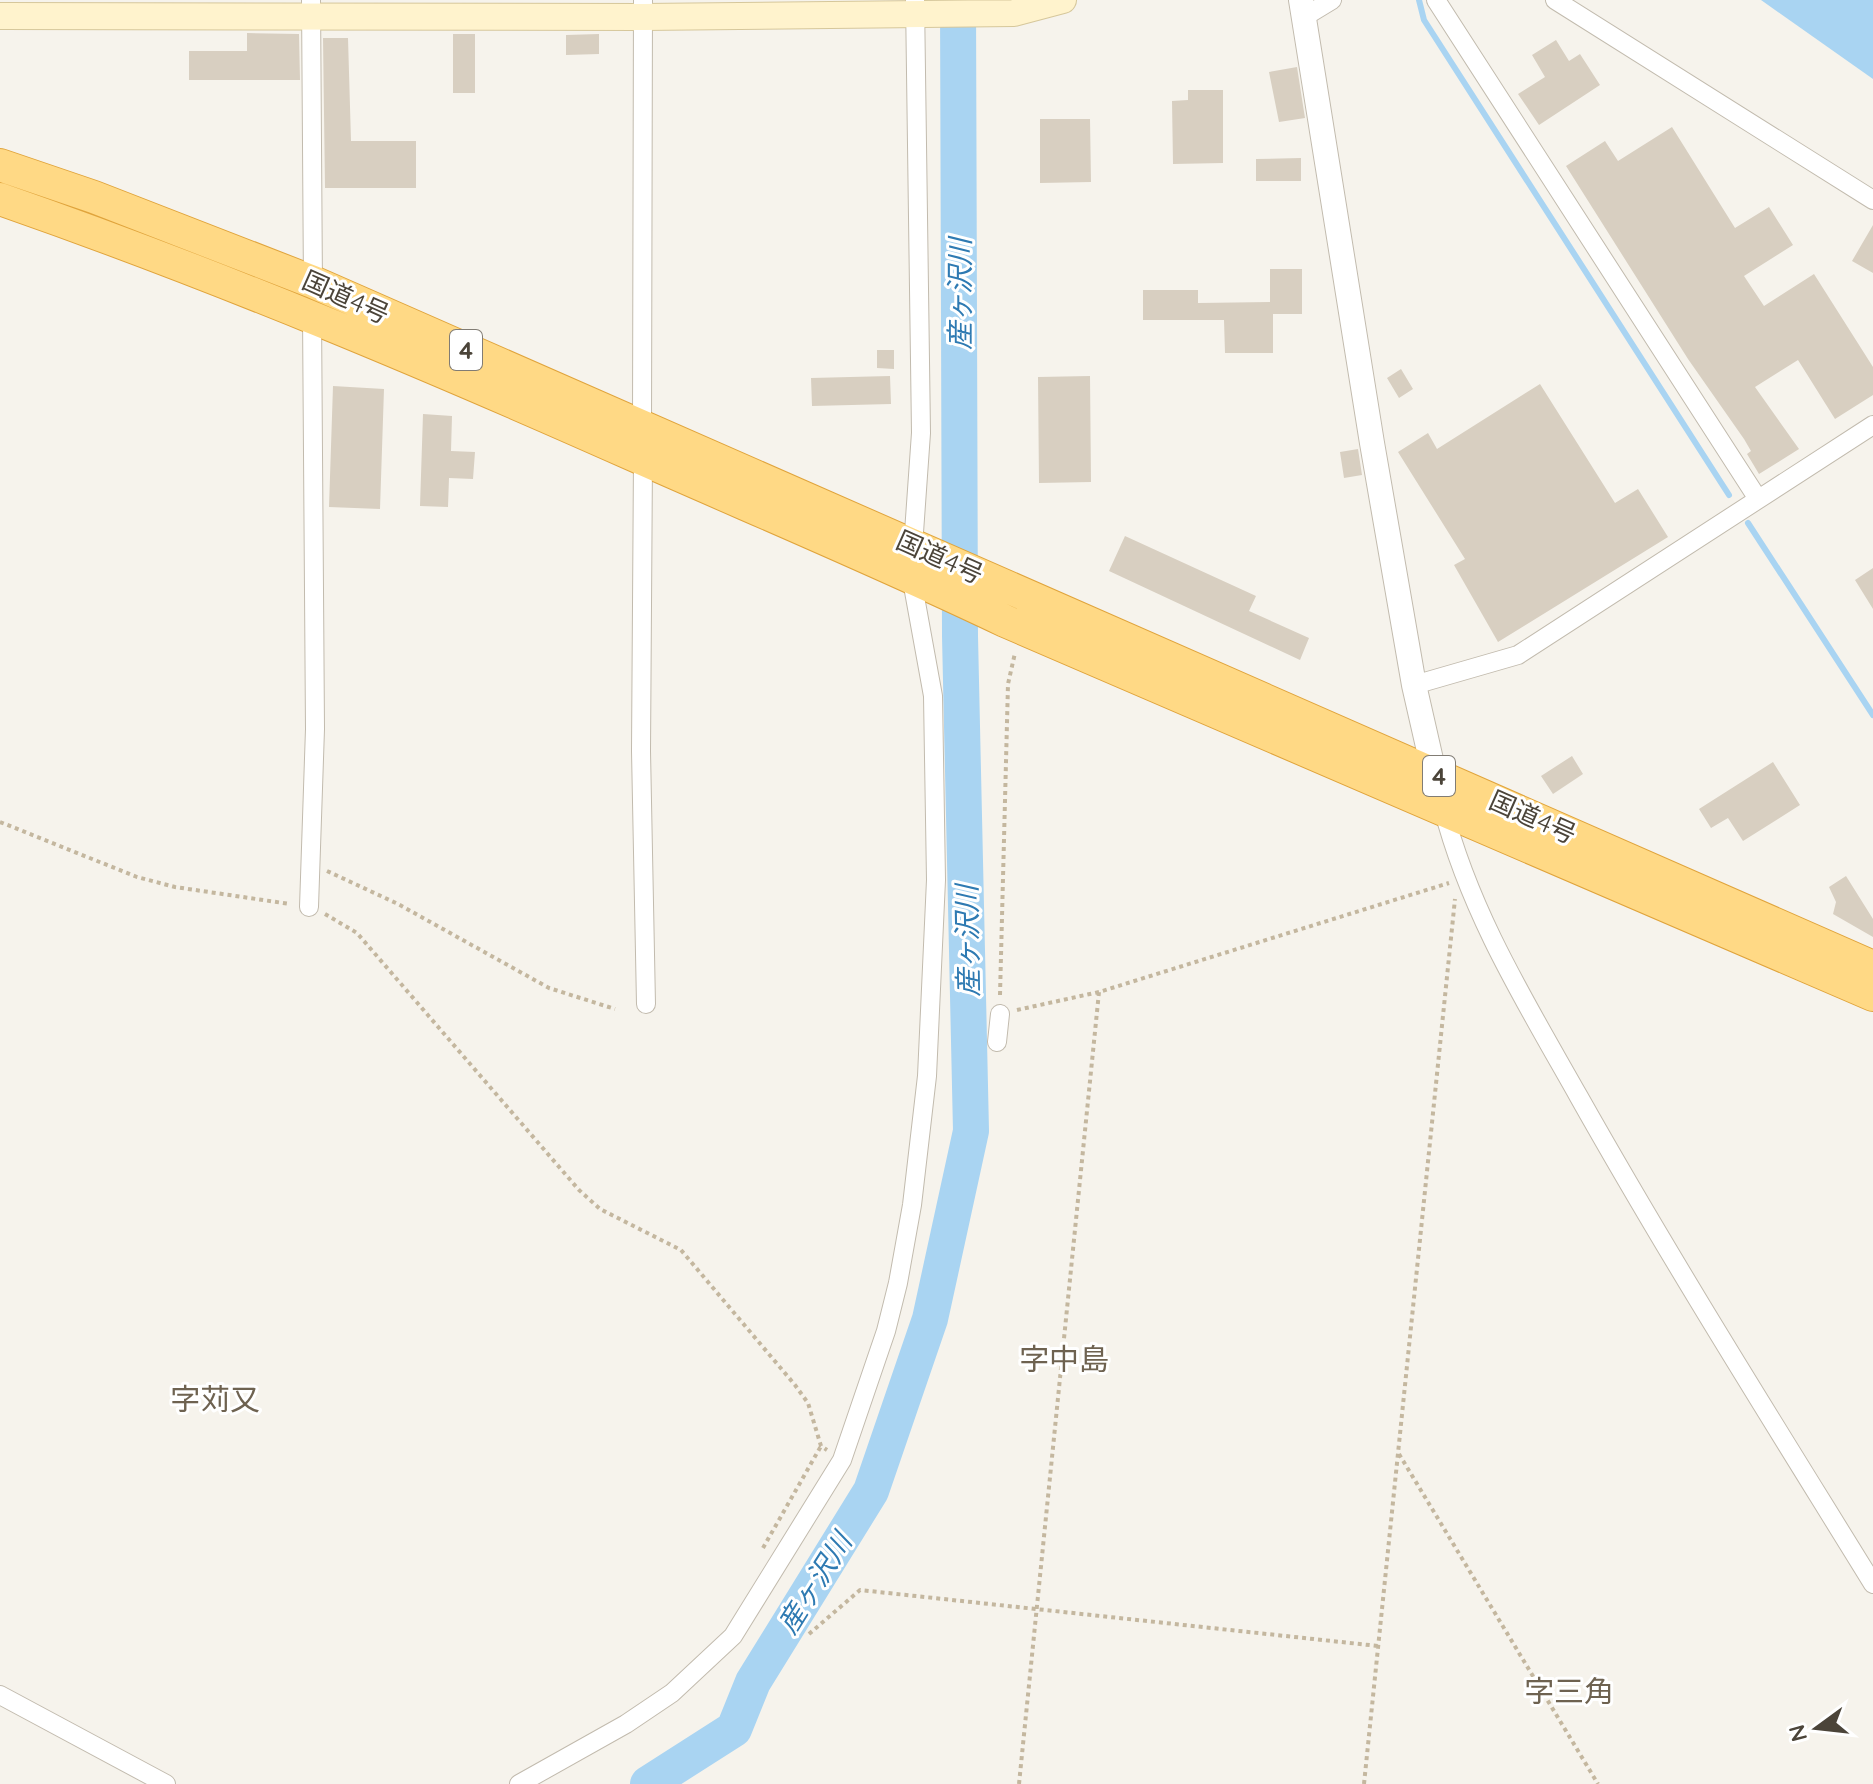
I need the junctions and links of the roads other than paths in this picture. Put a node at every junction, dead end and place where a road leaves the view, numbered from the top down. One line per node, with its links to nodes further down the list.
1 (1063, 0): 5 (main road)
2 (1332, 0): 9 (street)
3 (1436, 0): 19 (street)
4 (1555, 0): 13 (street)
5 (1014, 6): 8 (main road)
6 (312, 8): 7 (main road); 10 (main road); 14 (street)
7 (643, 9): 8 (main road); 16 (street)
8 (918, 9): 20 (street)
9 (1303, 9): 21 (street)
10 (0, 16)
11 (0, 165): 14 (highway, 国道4号 / 4)
12 (0, 199): 15 (highway, 国道4号 / 4)
13 (1873, 200)
14 (313, 282): 15 (street); 16 (highway, 国道4号 / 4)
15 (312, 316): 18 (highway, 国道4号 / 4); 24 (street)
16 (642, 425): 20 (highway, 国道4号 / 4)
17 (1873, 425): 19 (street)
18 (643, 459): 20 (highway, 国道4号 / 4); 26 (street)
19 (1758, 499): 21 (street)
20 (917, 563): 22 (highway, 国道4号 / 4); 23 (highway, 国道4号 / 4); 32 (street)
21 (1414, 685): 22 (street)
22 (1434, 774): 23 (street); 25 (highway, 国道4号 / 4)
23 (1443, 807): 25 (highway, 国道4号 / 4); 29 (street)
24 (309, 907)
25 (1872, 972)
26 (646, 1004)
27 (1000, 1014): 28 (street)
28 (997, 1042)
29 (1873, 1584)
30 (0, 1695): 31 (street)
31 (166, 1784)
32 (519, 1784)

